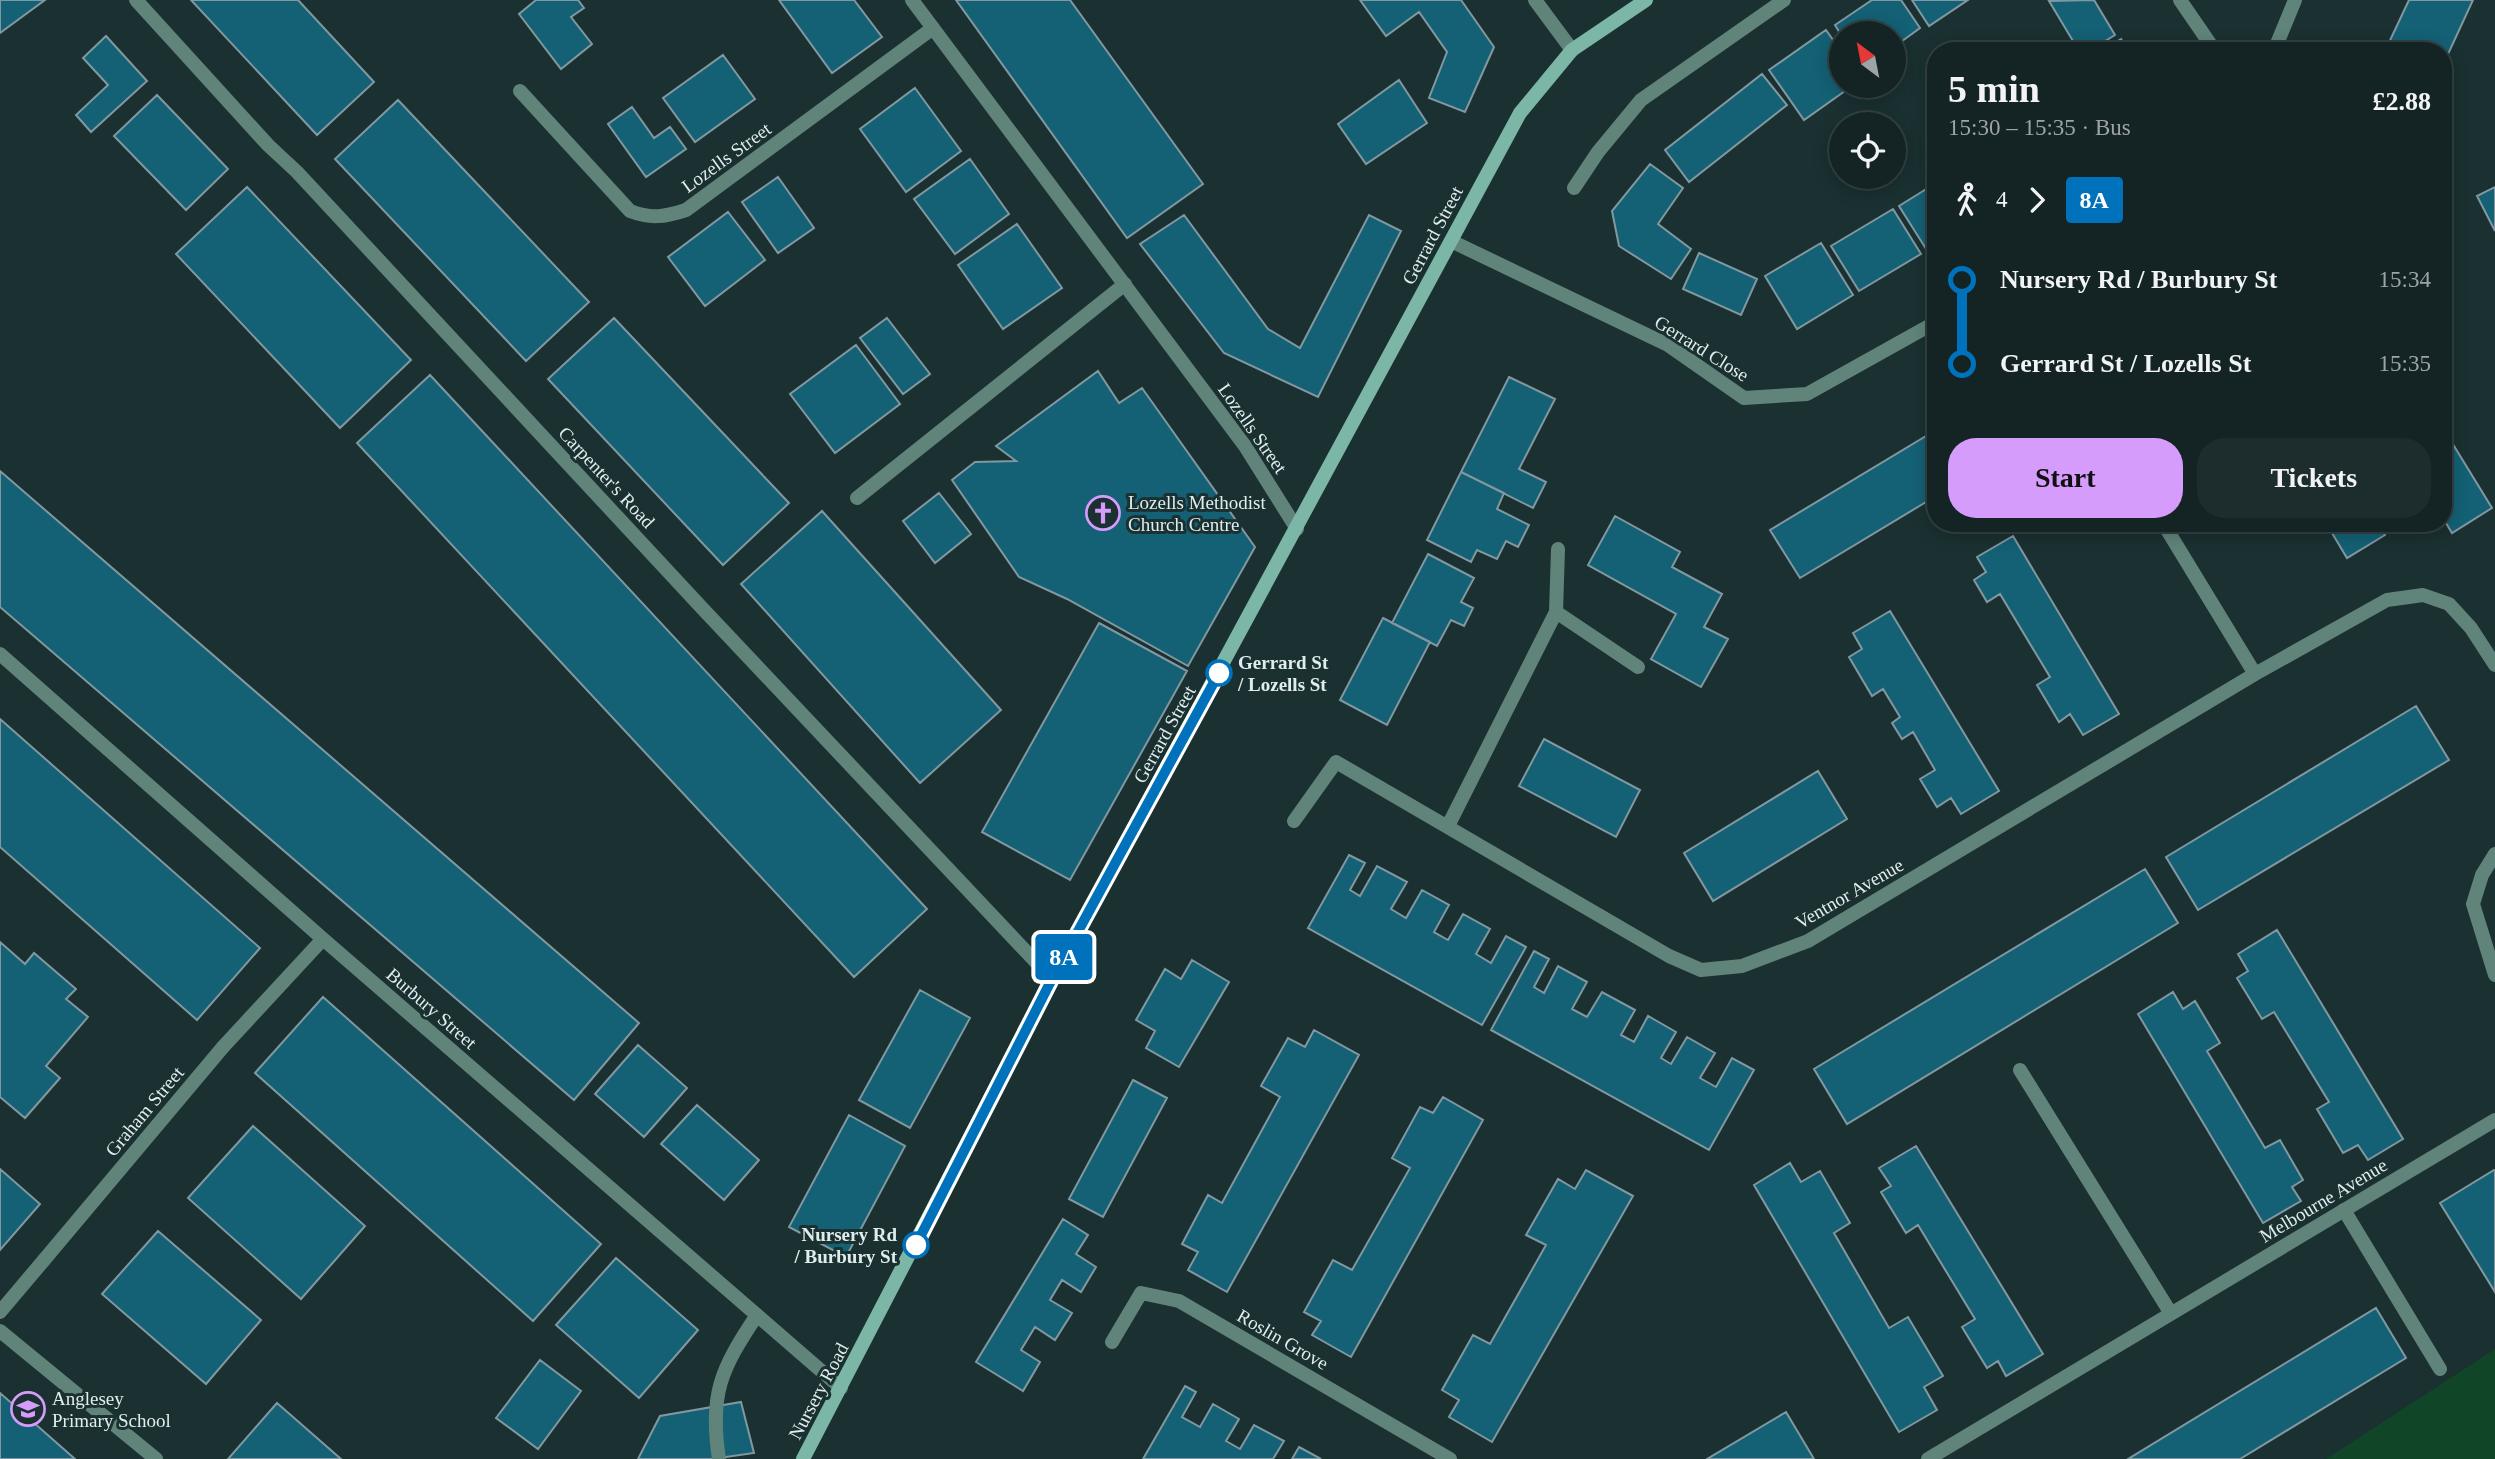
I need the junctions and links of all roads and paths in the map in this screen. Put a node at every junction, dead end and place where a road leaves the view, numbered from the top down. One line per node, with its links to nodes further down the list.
1 (136, 0): 31 (street, Carpenter's Road)
2 (912, 0): 8 (street, Lozells Street)
3 (1535, 0): 11 (street)
4 (1646, 0): 11 (main road, Gerrard Street)
5 (1784, 0): 13 (street)
6 (2180, 0): 9 (street)
7 (2295, 0): 10 (street)
8 (933, 28): 12 (street, Lozells Street); 15 (street, Lozells Street)
9 (2209, 42)
10 (2278, 42)
11 (1572, 50): 14 (main road, Gerrard Street)
12 (520, 91)
13 (1574, 188)
14 (1451, 241): 16 (street, Gerrard Close); 18 (main road, Gerrard Street)
15 (1125, 284): 17 (street); 18 (street, Lozells Street)
16 (1927, 327)
17 (857, 498)
18 (1297, 529): 31 (main road, Gerrard Street)
19 (2168, 532): 25 (street)
20 (1559, 549): 21 (street)
21 (1556, 612): 24 (street); 27 (street)
22 (0, 654): 29 (street, Burbury Street)
23 (2495, 665): 25 (street, Ventnor Avenue)
24 (1638, 667)
25 (2255, 674): 27 (street, Ventnor Avenue)
26 (1294, 821): 27 (street, Ventnor Avenue)
27 (1448, 827)
28 (2495, 854): 30 (street)
29 (323, 939): 35 (street, Graham Street); 37 (street, Burbury Street)
30 (2495, 975)
31 (1052, 979): 39 (main road, Gerrard Street)
32 (2020, 1070): 36 (street)
33 (2495, 1120): 34 (street, Melbourne Avenue)
34 (2344, 1210): 36 (street, Melbourne Avenue); 41 (street)
35 (0, 1312)
36 (2170, 1312): 47 (street, Melbourne Avenue)
37 (757, 1315): 42 (street, Burbury Street); 44 (street)
38 (0, 1331): 43 (street)
39 (866, 1341): 42 (main road, Nursery Road)
40 (1112, 1342): 46 (street, Roslin Grove)
41 (2440, 1369)
42 (841, 1388): 45 (main road, Nursery Road)
43 (156, 1459)
44 (719, 1459)
45 (803, 1459)
46 (1450, 1459)
47 (1928, 1459)

